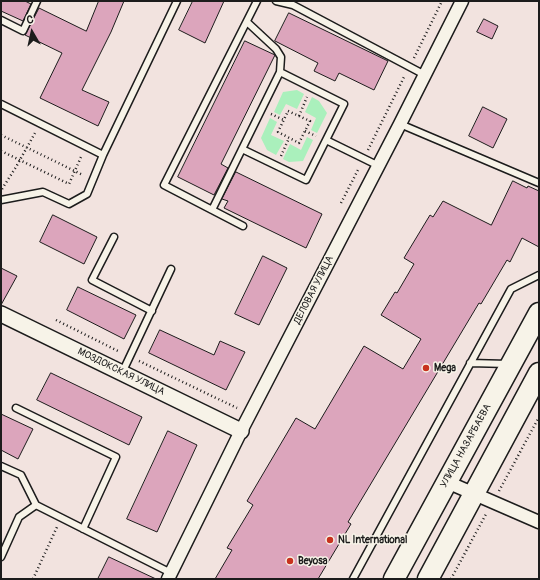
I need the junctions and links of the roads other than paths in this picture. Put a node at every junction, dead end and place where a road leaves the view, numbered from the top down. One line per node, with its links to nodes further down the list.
1 (38, 1): 6 (lane)
2 (177, 1): 14 (lane)
3 (257, 1): 7 (lane)
4 (276, 1): 9 (lane)
5 (462, 1): 9 (street, ДЕЛОВАЯ УЛИЦА)
6 (1, 20)
7 (247, 22): 8 (lane); 18 (lane)
8 (280, 72): 12 (lane); 13 (lane)
9 (425, 75): 11 (street, ДЕЛОВАЯ УЛИЦА)
10 (1, 104): 14 (lane)
11 (400, 124): 15 (street, ДЕЛОВАЯ УЛИЦА); 16 (lane)
12 (326, 140): 13 (lane); 15 (lane)
13 (242, 149): 18 (lane)
14 (103, 155): 17 (lane)
15 (379, 166): 31 (street, ДЕЛОВАЯ УЛИЦА)
16 (539, 183)
17 (1, 200)
18 (212, 210): 19 (lane)
19 (243, 226)
20 (114, 237): 23 (lane)
21 (171, 269): 23 (lane)
22 (539, 275): 26 (lane)
23 (152, 311): 28 (lane)
24 (539, 313): 27 (main road, УЛИЦА НАЗАРБАЕВА)
25 (1, 314): 28 (street, МОЗДОКСКАЯ УЛИЦА)
26 (470, 363): 27 (lane); 40 (lane)
27 (511, 364): 33 (main road, УЛИЦА НАЗАРБАЕВА)
28 (122, 373): 31 (street, МОЗДОКСКАЯ УЛИЦА)
29 (539, 373): 34 (main road)
30 (16, 408): 37 (lane)
31 (241, 431): 39 (street, ДЕЛОВАЯ УЛИЦА)
32 (1, 466): 35 (lane)
33 (447, 482): 34 (street); 41 (main road, УЛИЦА НАЗАРБАЕВА)
34 (474, 494): 36 (street); 42 (main road)
35 (36, 505): 37 (lane); 38 (lane)
36 (539, 522)
37 (83, 529): 39 (lane)
38 (1, 557)
39 (170, 576)
40 (353, 579)
41 (394, 579)
42 (428, 579)

